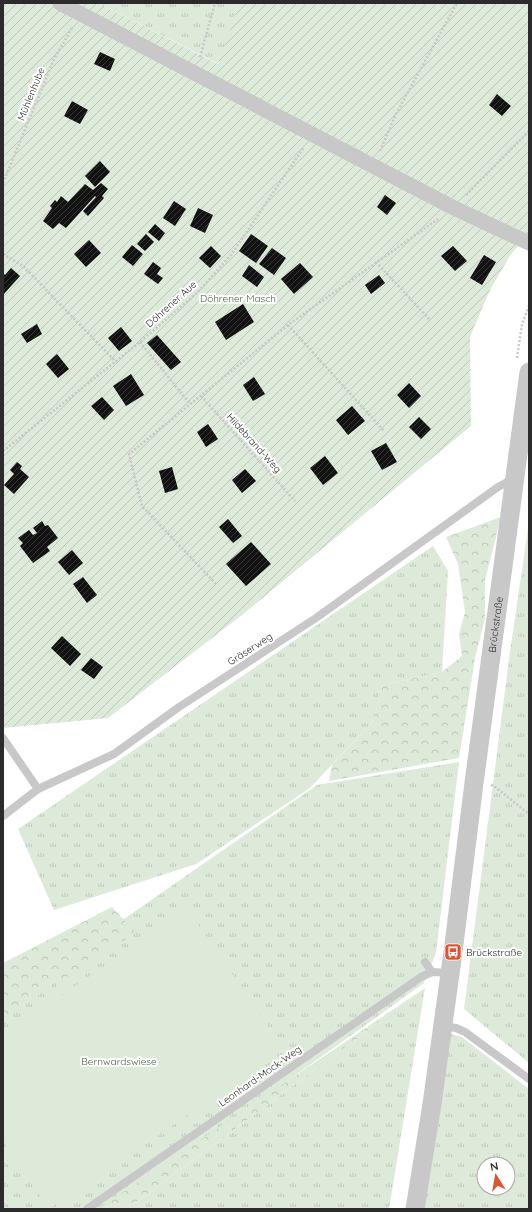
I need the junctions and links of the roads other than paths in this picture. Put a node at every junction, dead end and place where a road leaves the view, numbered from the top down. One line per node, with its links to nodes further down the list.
1 (60, 3): 2 (street)
2 (529, 243)
3 (529, 372): 4 (street, Brückstraße)
4 (516, 478): 6 (lane, Gräserweg); 9 (street, Brückstraße)
5 (3, 738): 6 (lane)
6 (38, 789): 7 (lane, Gräserweg)
7 (3, 816)
8 (425, 962): 9 (lane)
9 (441, 973): 10 (street, Brückstraße); 12 (lane, Leonhard-Mock-Weg)
10 (442, 1026): 11 (lane); 13 (street, Brückstraße)
11 (529, 1079)
12 (87, 1209)
13 (415, 1209)

